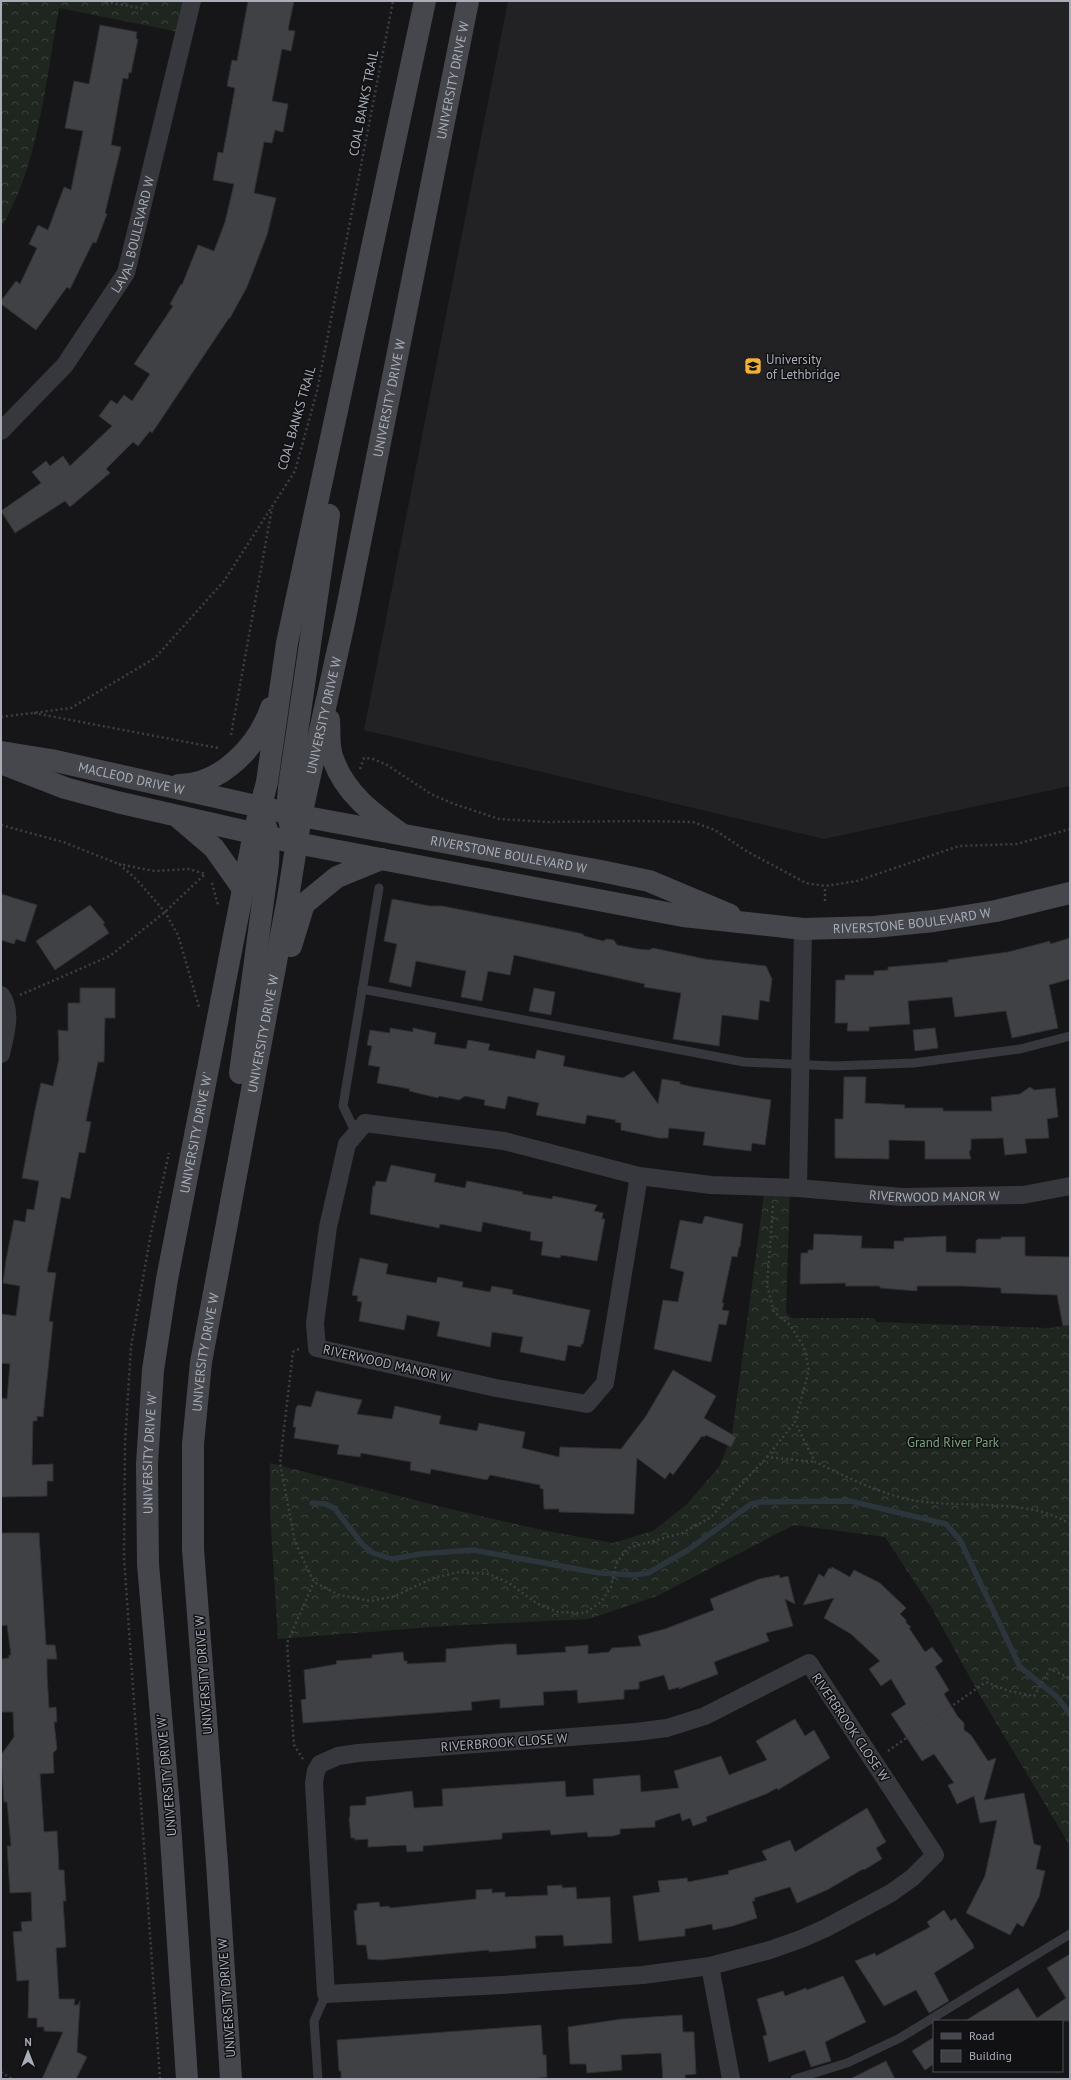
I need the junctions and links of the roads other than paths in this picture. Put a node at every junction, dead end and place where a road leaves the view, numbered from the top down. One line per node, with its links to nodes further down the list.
1 (192, 1): 5 (street, LAVAL BOULEVARD W)
2 (425, 1): 4 (main road)
3 (468, 1): 7 (main road, UNIVERSITY DRIVE W)
4 (346, 370): 6 (main road); 12 (main road)
5 (1, 430)
6 (280, 681): 10 (main road); 11 (main road)
7 (328, 692): 12 (main road, UNIVERSITY DRIVE W); 15 (main road)
8 (1, 752): 10 (main road, MACLEOD DRIVE W)
9 (1, 763): 13 (main road, MACLEOD DRIVE W)
10 (160, 785): 11 (main road, MACLEOD DRIVE W)
11 (260, 808): 12 (main road, RIVERSTONE BOULEVARD W); 14 (main road)
12 (294, 815): 15 (main road, RIVERSTONE BOULEVARD W); 16 (main road, UNIVERSITY DRIVE W)
13 (176, 816): 14 (main road, MACLEOD DRIVE W); 19 (main road)
14 (261, 835): 16 (main road, RIVERSTONE BOULEVARD W); 19 (main road, UNIVERSITY DRIVE W'); 33 (main road)
15 (404, 836): 21 (main road, RIVERSTONE BOULEVARD W)
16 (296, 843): 17 (main road, RIVERSTONE BOULEVARD W); 28 (main road, UNIVERSITY DRIVE W)
17 (381, 859): 21 (main road, RIVERSTONE BOULEVARD W); 28 (main road)
18 (379, 888): 23 (lane)
19 (243, 889): 34 (main road, UNIVERSITY DRIVE W')
20 (1070, 893): 22 (main road, RIVERSTONE BOULEVARD W)
21 (751, 924): 22 (main road, RIVERSTONE BOULEVARD W)
22 (803, 929): 27 (street)
23 (362, 989): 27 (lane); 29 (lane)
24 (3, 998): 26 (street)
25 (1070, 1036): 27 (lane)
26 (1, 1054)
27 (801, 1065): 32 (street)
28 (252, 1088): 33 (main road, UNIVERSITY DRIVE W)
29 (356, 1133): 30 (street, RIVERWOOD MANOR W); 30 (street, RIVERWOOD MANOR W)
30 (640, 1176): 32 (street, RIVERWOOD MANOR W)
31 (1070, 1186): 32 (street, RIVERWOOD MANOR W)
32 (798, 1188)
33 (224, 1235): 40 (main road, UNIVERSITY DRIVE W)
34 (169, 1808): 38 (main road, UNIVERSITY DRIVE W'); 39 (main road)
35 (1070, 1934): 43 (lane)
36 (710, 1966): 37 (street, RIVERBROOK CLOSE W); 37 (street, RIVERBROOK CLOSE W); 42 (street)
37 (326, 1994): 41 (lane)
38 (187, 2079)
39 (202, 2079)
40 (231, 2079)
41 (318, 2079)
42 (731, 2079)
43 (795, 2079)

